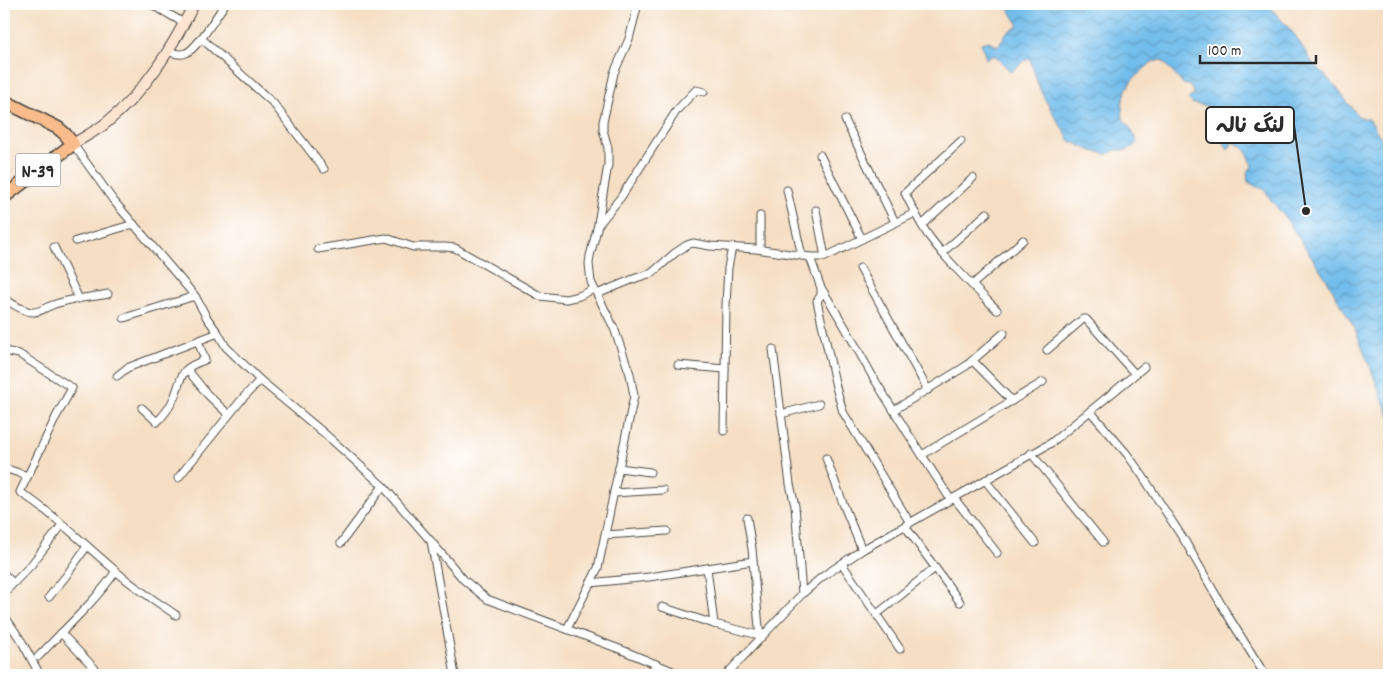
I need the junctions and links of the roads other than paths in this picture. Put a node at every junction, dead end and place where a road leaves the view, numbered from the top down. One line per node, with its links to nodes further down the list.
1 (151, 4): 5 (street)
2 (194, 4): 5 (main road)
3 (225, 4): 6 (street)
4 (638, 4): 25 (street)
5 (184, 23): 7 (main road)
6 (201, 38): 7 (street); 14 (street)
7 (167, 51): 12 (main road)
8 (704, 92): 25 (street)
9 (4, 100): 12 (highway, N-39)
10 (846, 120): 22 (street)
11 (961, 141): 19 (street)
12 (73, 144): 17 (highway, N-39); 23 (street)
13 (820, 155): 26 (street)
14 (324, 169)
15 (973, 178): 24 (street)
16 (787, 190): 34 (street)
17 (4, 197)
18 (816, 210): 36 (street)
19 (915, 213): 22 (street); 24 (street)
20 (987, 213): 33 (street)
21 (760, 216): 32 (street)
22 (895, 222): 26 (street)
23 (134, 224): 28 (street); 42 (street)
24 (922, 225): 33 (street)
25 (597, 226): 40 (street)
26 (862, 239): 36 (street)
27 (1023, 240): 38 (street)
28 (76, 241)
29 (54, 247): 44 (street)
30 (732, 247): 32 (street); 40 (street); 57 (street)
31 (318, 249): 40 (street)
32 (760, 249): 34 (street)
33 (942, 253): 38 (street)
34 (802, 256): 35 (street)
35 (810, 257): 36 (street); 39 (street)
36 (825, 257)
37 (860, 268): 62 (street)
38 (972, 286): 45 (street)
39 (821, 288): 66 (street); 85 (street)
40 (596, 291): 75 (street)
41 (108, 294): 44 (street)
42 (195, 296): 46 (street); 47 (street)
43 (4, 299): 44 (street)
44 (79, 299)
45 (997, 310)
46 (124, 318)
47 (218, 333): 49 (street); 60 (street)
48 (1004, 333): 53 (street)
49 (198, 341): 56 (street); 59 (street)
50 (773, 349): 68 (street)
51 (1047, 350): 58 (street)
52 (4, 351): 77 (street)
53 (973, 361): 62 (street); 63 (street)
54 (678, 365): 57 (street)
55 (1144, 367): 58 (street)
56 (187, 369): 65 (street); 69 (street)
57 (725, 369): 70 (street)
58 (1135, 374): 67 (street)
59 (117, 376)
60 (260, 380): 69 (street); 80 (street)
61 (1043, 382): 63 (street)
62 (928, 390): 66 (street)
63 (1012, 401): 72 (street)
64 (819, 404): 68 (street)
65 (142, 408)
66 (894, 410): 72 (street)
67 (1090, 411): 71 (street); 125 (street)
68 (781, 414): 105 (street)
69 (229, 415): 78 (street)
70 (724, 431)
71 (1031, 453): 79 (street); 91 (street)
72 (922, 455): 83 (street)
73 (826, 458): 94 (street)
74 (4, 468): 77 (street)
75 (619, 468): 76 (street); 82 (street)
76 (650, 472)
77 (28, 476): 86 (street)
78 (178, 478)
79 (985, 480): 83 (street); 90 (street)
80 (383, 486): 89 (street); 92 (street)
81 (663, 490): 82 (street)
82 (614, 493): 88 (street)
83 (952, 499): 85 (street); 95 (street)
84 (747, 518): 96 (street)
85 (908, 524): 94 (street); 99 (street)
86 (62, 526): 93 (street); 102 (street)
87 (667, 531): 88 (street)
88 (605, 535): 103 (street)
89 (431, 541): 113 (street); 121 (street)
90 (1035, 542)
91 (1103, 542)
92 (341, 543)
93 (87, 546): 100 (street); 106 (street)
94 (862, 550): 97 (street)
95 (997, 553)
96 (753, 561): 98 (street); 115 (street)
97 (842, 564): 105 (street); 109 (street)
98 (707, 568): 103 (street); 112 (street)
99 (935, 568): 107 (street); 109 (street)
100 (116, 571): 111 (street); 114 (street)
101 (4, 574): 102 (street)
102 (13, 583): 104 (street)
103 (590, 583): 113 (street)
104 (4, 593)
105 (802, 594): 115 (street)
106 (49, 597)
107 (960, 602)
108 (662, 607): 112 (street)
109 (877, 614): 116 (street)
110 (4, 615): 119 (street)
111 (176, 615)
112 (714, 624): 115 (street)
113 (567, 629): 118 (street)
114 (61, 633): 117 (street); 120 (street)
115 (759, 637): 124 (street)
116 (900, 649)
117 (38, 657)
118 (656, 664): 122 (street); 123 (street)
119 (37, 674)
120 (101, 675)
121 (455, 675)
122 (650, 675)
123 (682, 675)
124 (726, 675)
125 (1265, 675)

